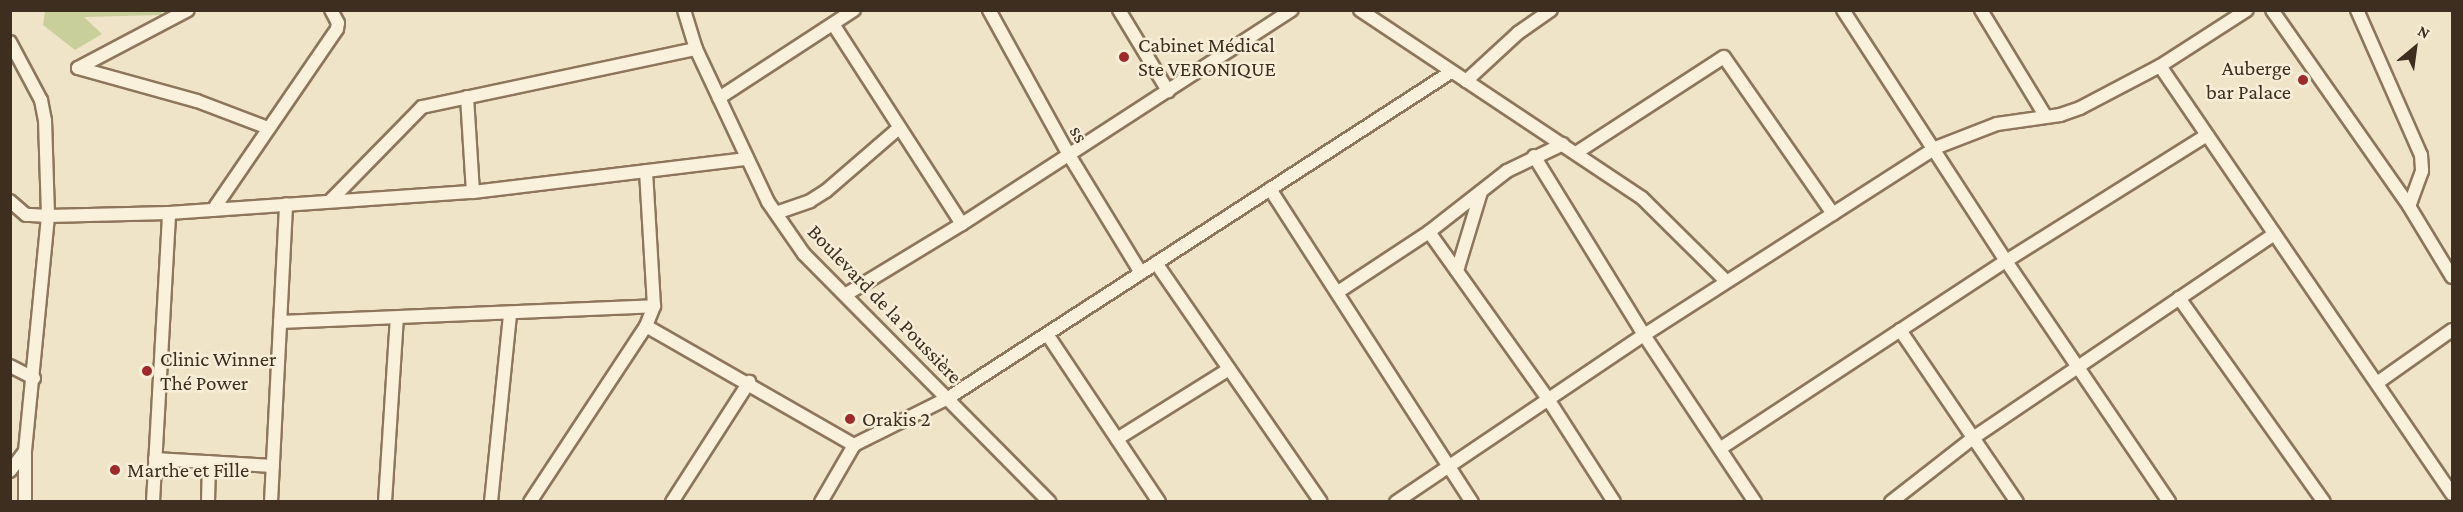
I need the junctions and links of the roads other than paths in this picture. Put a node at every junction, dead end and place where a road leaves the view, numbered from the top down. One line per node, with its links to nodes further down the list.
1 (331, 10): 26 (street)
2 (854, 10): 16 (street)
3 (989, 10): 32 (street, ss)
4 (1119, 10): 22 (street)
5 (1292, 10): 22 (street)
6 (1360, 10): 20 (street)
7 (1551, 10): 15 (street)
8 (1843, 10): 30 (street)
9 (1982, 10): 25 (street)
10 (2272, 10): 42 (street)
11 (2357, 10): 42 (street)
12 (2245, 11): 19 (street)
13 (181, 12): 26 (street)
14 (687, 12): 18 (street, Boulevard de la Poussière)
15 (1537, 14): 21 (street)
16 (833, 24): 24 (street); 27 (street)
17 (10, 42): 47 (street)
18 (696, 49): 23 (street); 24 (street, Boulevard de la Poussière)
19 (2160, 66): 25 (street); 28 (street)
20 (1451, 72): 21 (street); 36 (street)
21 (1466, 81): 29 (street)
22 (1168, 91): 32 (street)
23 (467, 97): 38 (street); 39 (street)
24 (719, 98): 34 (street, Boulevard de la Poussière)
25 (2046, 117): 30 (street)
26 (268, 128): 43 (street)
27 (899, 128): 45 (street); 48 (street)
28 (2207, 135): 50 (street); 51 (street)
29 (1563, 144): 31 (street); 33 (street)
30 (1935, 148): 46 (street); 51 (street)
31 (1576, 153): 46 (street); 56 (street)
32 (1069, 155): 48 (street); 54 (street, ss)
33 (1534, 156): 37 (street); 68 (street)
34 (747, 159): 35 (street); 45 (street, Boulevard de la Poussière)
35 (646, 171): 38 (street); 60 (street)
36 (1270, 189): 52 (street); 57 (street)
37 (1481, 191): 49 (street); 53 (street)
38 (473, 192): 39 (street)
39 (331, 200): 41 (street)
40 (10, 201): 47 (street)
41 (286, 204): 43 (street); 63 (street)
42 (2409, 206): 55 (street)
43 (213, 210): 44 (street)
44 (169, 213): 47 (street); 82 (street)
45 (776, 213): 58 (street, Boulevard de la Poussière)
46 (1833, 214): 56 (street)
47 (48, 216): 72 (street)
48 (962, 224): 58 (street)
49 (1429, 232): 53 (street); 57 (street)
50 (2274, 234): 59 (street); 74 (street)
51 (2006, 261): 65 (street); 70 (street)
52 (1156, 263): 54 (street); 71 (street)
53 (1457, 271): 76 (street)
54 (1141, 273): 67 (street)
55 (2452, 277)
56 (1726, 281): 68 (street)
57 (1338, 292): 85 (street)
58 (845, 295): 75 (street, Boulevard de la Poussière)
59 (2179, 298): 70 (street); 107 (street)
60 (654, 306): 61 (street); 64 (street)
61 (510, 315): 62 (street); 93 (street)
62 (397, 318): 63 (street); 92 (street)
63 (280, 322): 84 (street)
64 (646, 326): 73 (street); 94 (street)
65 (1900, 330): 77 (street); 80 (street)
66 (2452, 330): 74 (street)
67 (1047, 334): 75 (street); 78 (street)
68 (1644, 334): 76 (street); 80 (street)
69 (10, 366): 72 (street)
70 (2078, 368): 77 (street); 106 (street)
71 (1229, 369): 78 (street); 99 (street)
72 (34, 378): 81 (street)
73 (749, 382): 79 (street); 95 (street)
74 (2377, 383): 87 (street)
75 (948, 398): 79 (street); 97 (street, Boulevard de la Poussière)
76 (1548, 399): 85 (street); 102 (street)
77 (1973, 438): 104 (street); 105 (street)
78 (1117, 439): 98 (street)
79 (854, 445): 96 (street)
80 (1721, 448): 103 (street)
81 (25, 451): 86 (street); 88 (street)
82 (155, 459): 83 (street); 89 (street)
83 (209, 462): 84 (street); 90 (street)
84 (273, 466): 91 (street)
85 (1450, 467): 100 (street); 101 (street)
86 (10, 471)
87 (2452, 494)
88 (25, 501)
89 (153, 501)
90 (208, 501)
91 (271, 501)
92 (385, 501)
93 (490, 501)
94 (530, 501)
95 (672, 501)
96 (824, 501)
97 (1049, 501)
98 (1160, 501)
99 (1321, 501)
100 (1396, 501)
101 (1472, 501)
102 (1614, 501)
103 (1755, 501)
104 (1891, 501)
105 (2017, 501)
106 (2169, 501)
107 (2324, 501)

